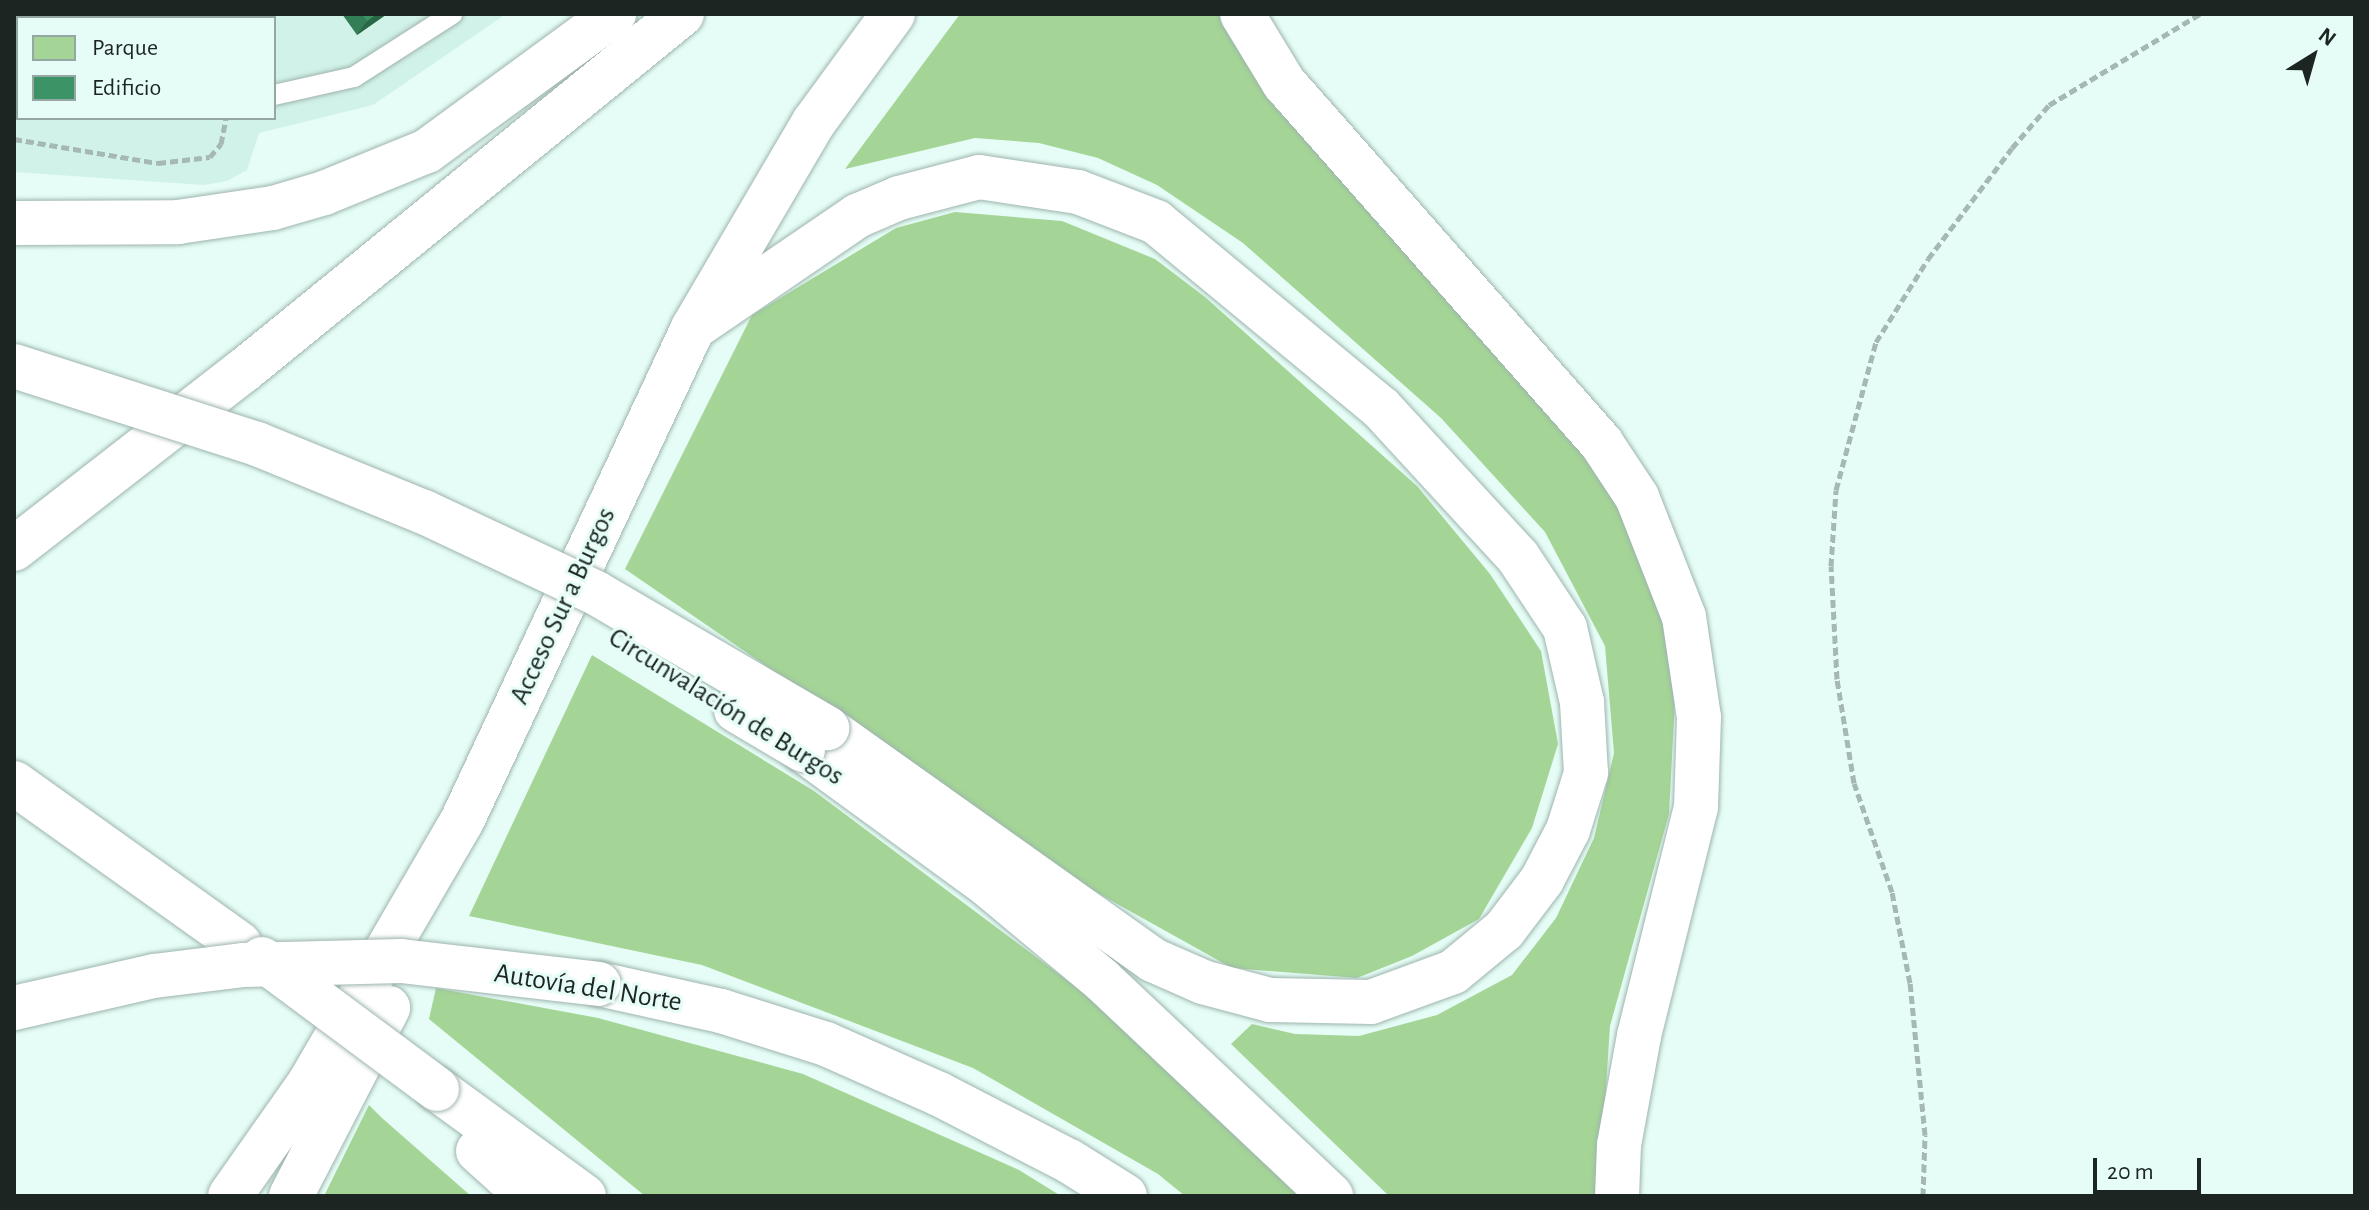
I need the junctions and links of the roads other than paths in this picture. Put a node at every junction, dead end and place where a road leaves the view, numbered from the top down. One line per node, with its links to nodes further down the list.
1 (452, 14): 6 (lane)
2 (614, 14): 7 (highway)
3 (682, 14): 11 (highway)
4 (893, 14): 8 (highway, Acceso Sur a Burgos)
5 (1242, 14): 23 (highway)
6 (276, 95)
7 (14, 223)
8 (693, 328): 12 (highway); 14 (highway, Acceso Sur a Burgos)
9 (14, 366): 12 (highway, bridge)
10 (14, 394): 12 (highway, Circunvalación de Burgos, bridge)
11 (18, 544)
12 (815, 739): 22 (highway, Circunvalación de Burgos)
13 (14, 783): 16 (highway, bridge)
14 (462, 821): 17 (highway, Acceso Sur a Burgos); 18 (highway)
15 (14, 1008): 21 (highway, Autovía del Norte, bridge)
16 (490, 1146): 19 (highway); 20 (highway)
17 (230, 1196)
18 (291, 1196)
19 (528, 1196)
20 (584, 1196)
21 (1125, 1196)
22 (1331, 1196)
23 (1617, 1196)

